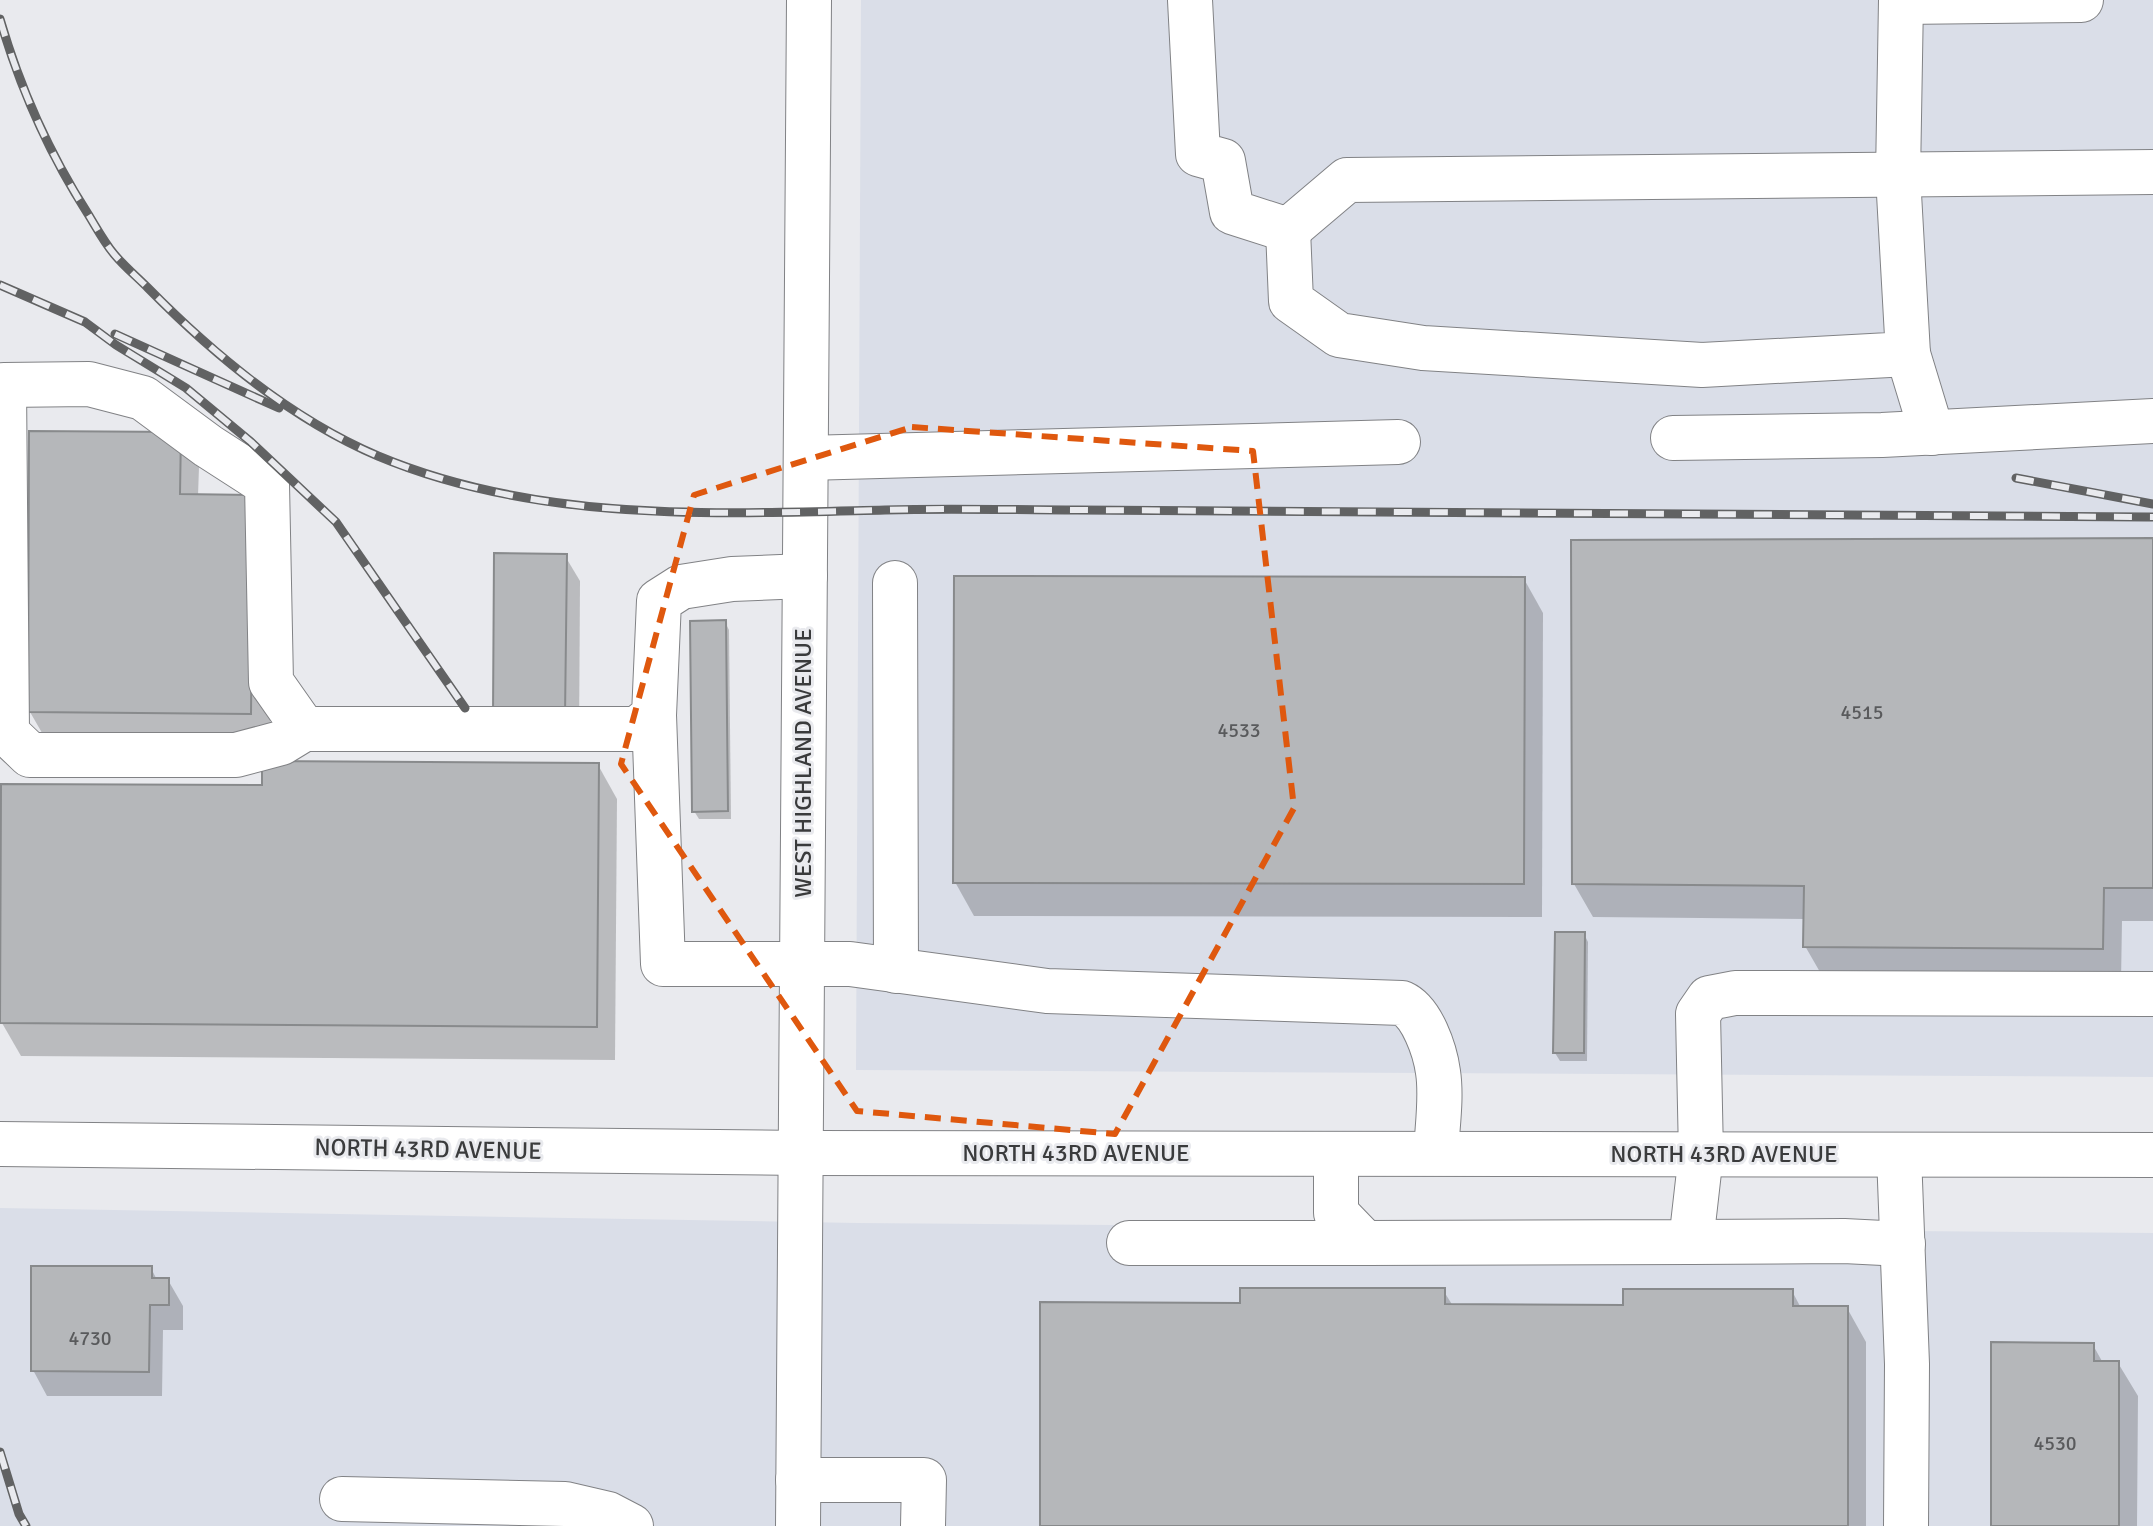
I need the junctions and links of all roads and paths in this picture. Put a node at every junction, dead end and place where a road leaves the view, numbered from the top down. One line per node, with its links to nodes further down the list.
1 (809, 0): 13 (main road, WEST HIGHLAND AVENUE)
2 (1190, 0): 7 (main road)
3 (2081, 0): 4 (main road)
4 (1901, 1): 6 (main road)
5 (2153, 172): 6 (main road)
6 (1898, 176): 7 (main road); 8 (main road)
7 (1288, 230): 8 (main road)
8 (1908, 354): 10 (main road)
9 (2153, 421): 10 (main road)
10 (1932, 433): 11 (main road)
11 (1673, 438)
12 (1398, 442): 13 (main road)
13 (806, 458): 14 (main road, WEST HIGHLAND AVENUE)
14 (805, 576): 16 (main road); 18 (main road, WEST HIGHLAND AVENUE)
15 (895, 583): 19 (main road)
16 (654, 715): 17 (main road); 18 (main road)
17 (304, 729): 17 (main road)
18 (802, 965): 19 (main road); 22 (main road, WEST HIGHLAND AVENUE)
19 (896, 971): 23 (main road)
20 (2153, 994): 25 (main road)
21 (0, 1144): 22 (main road, NORTH 43RD AVENUE)
22 (801, 1153): 24 (main road, NORTH 43RD AVENUE); 32 (main road, WEST HIGHLAND AVENUE)
23 (1436, 1153): 24 (main road, NORTH 43RD AVENUE); 25 (main road, NORTH 43RD AVENUE)
24 (1336, 1154): 30 (main road)
25 (1701, 1154): 26 (main road, NORTH 43RD AVENUE); 28 (main road)
26 (1899, 1155): 27 (main road, NORTH 43RD AVENUE); 31 (main road)
27 (2153, 1155)
28 (1691, 1242): 30 (main road); 31 (main road)
29 (1129, 1243): 30 (main road)
30 (1365, 1243)
31 (1903, 1244): 37 (main road)
32 (798, 1480): 35 (main road, WEST HIGHLAND AVENUE); 36 (main road)
33 (361, 1508): 34 (main road)
34 (615, 1522)
35 (798, 1526)
36 (923, 1526)
37 (1906, 1526)

